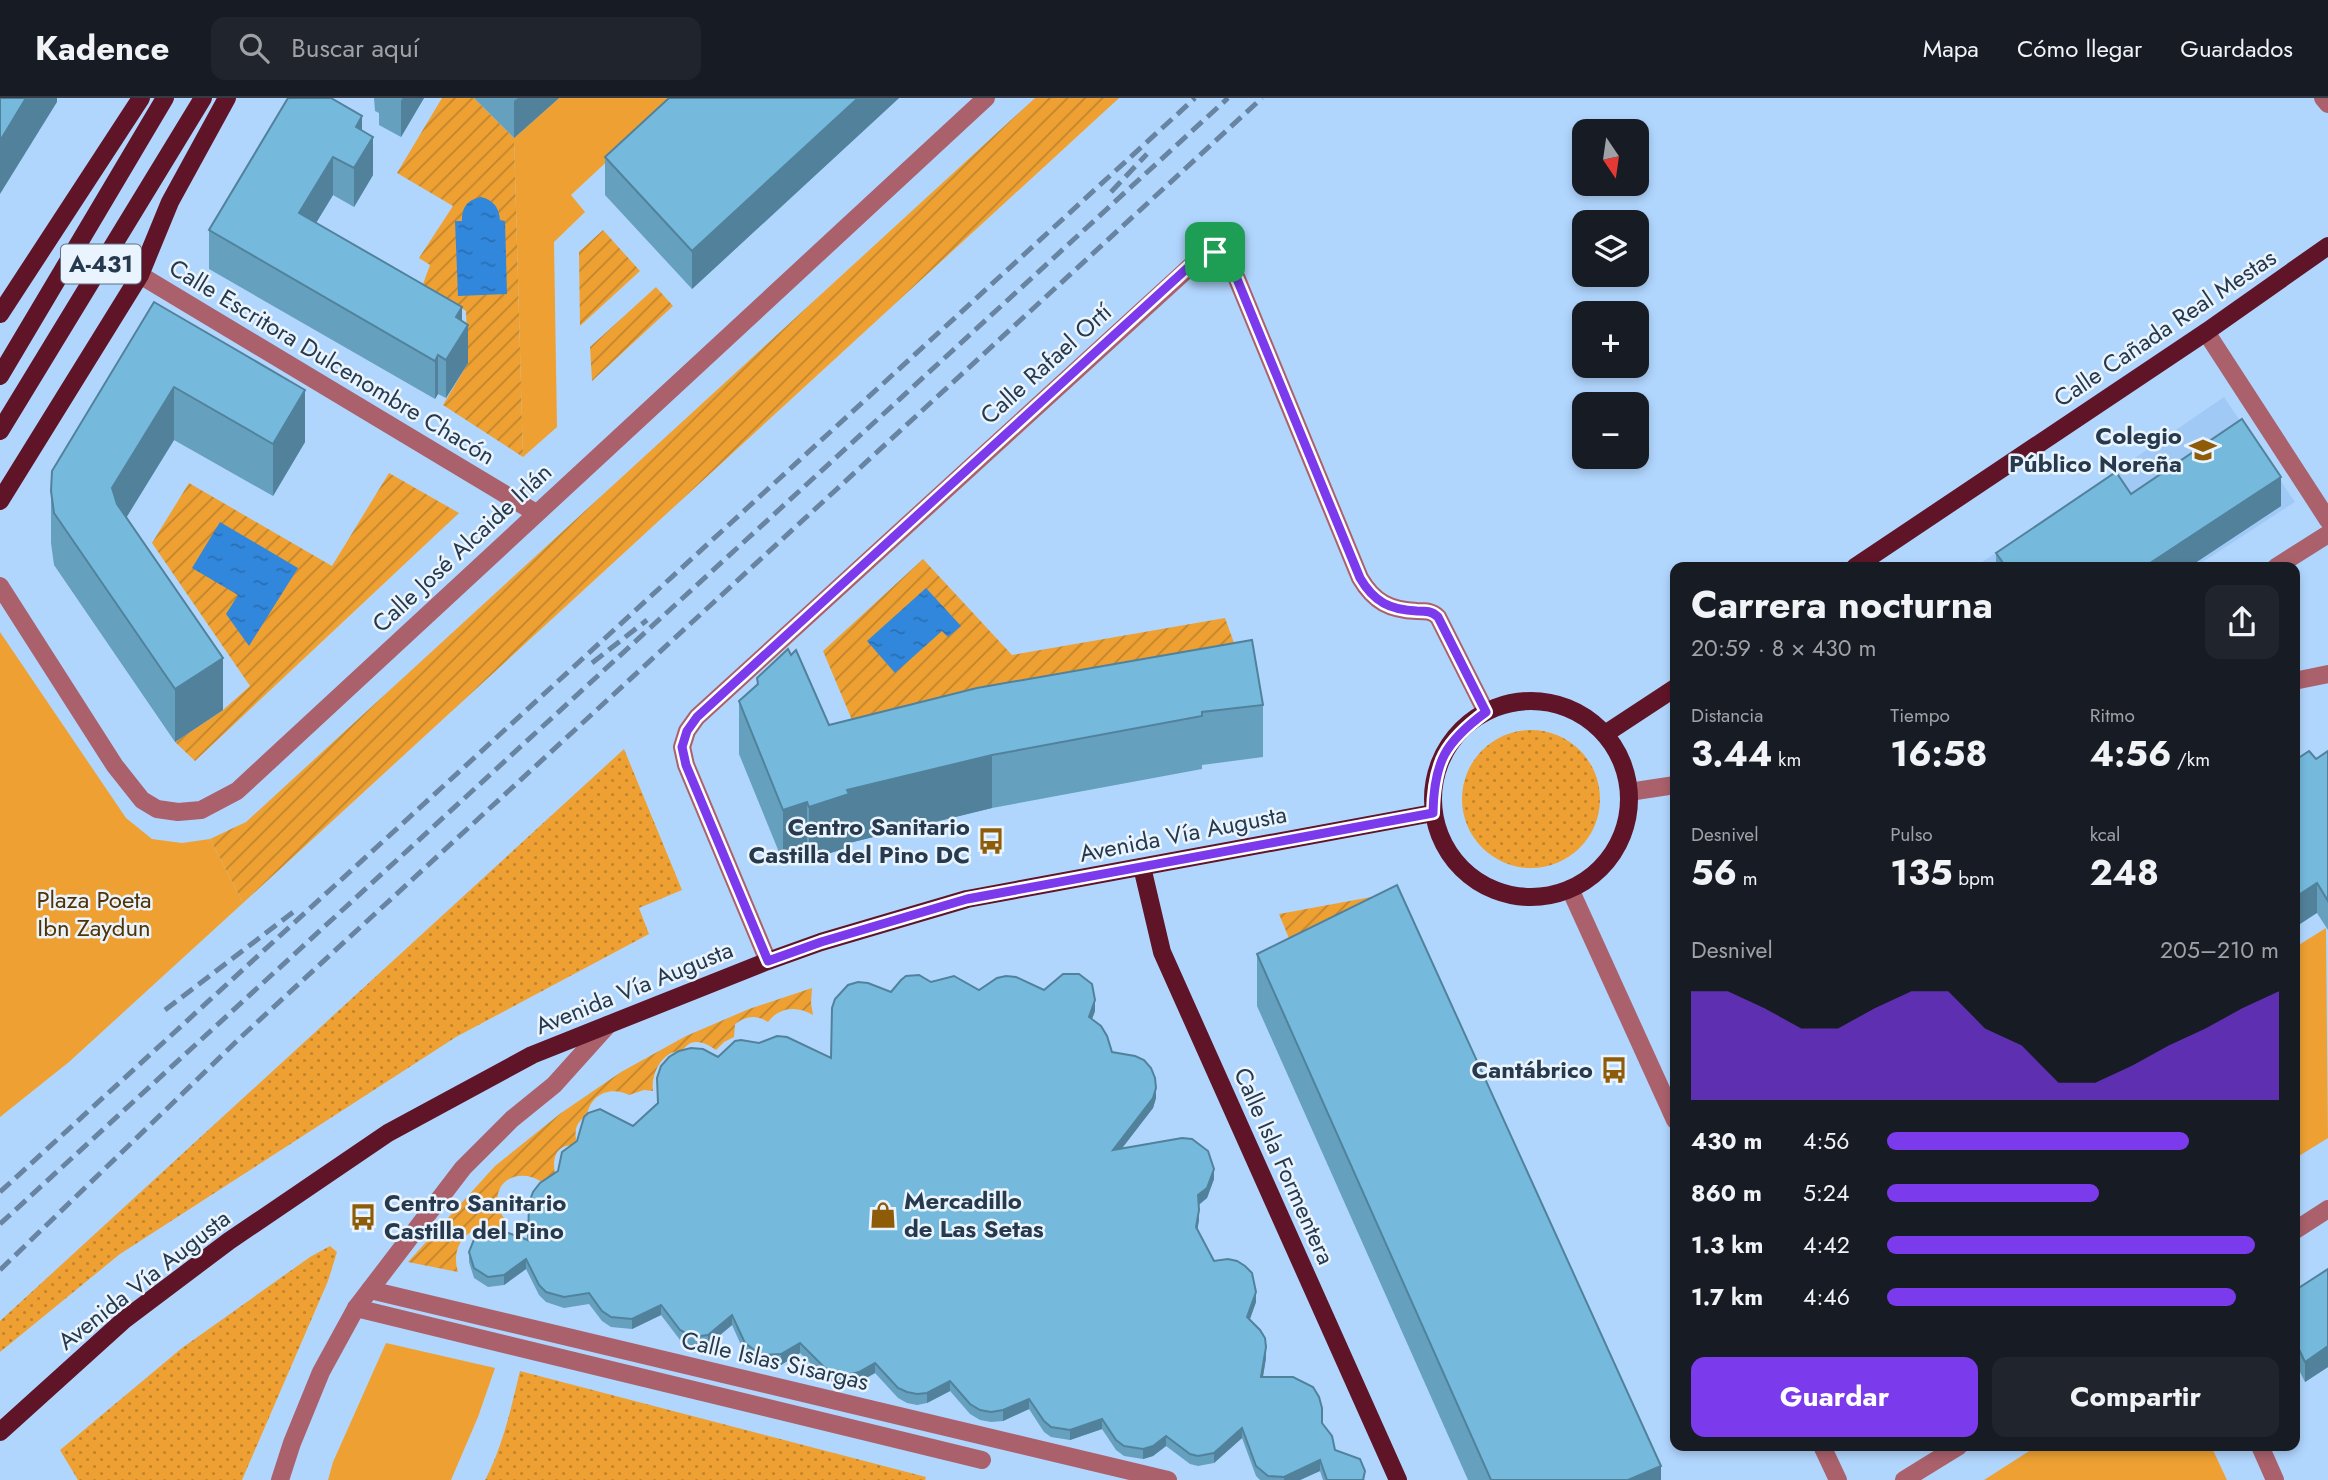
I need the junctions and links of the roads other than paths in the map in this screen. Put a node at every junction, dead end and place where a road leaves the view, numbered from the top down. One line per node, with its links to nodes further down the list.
1 (141, 98): 10 (main road)
2 (165, 98): 12 (main road, A-431)
3 (203, 98): 13 (main road, A-431)
4 (227, 98): 9 (main road)
5 (986, 98): 15 (street, Calle José Alcaide Irlán)
6 (2323, 98): 7 (street)
7 (2328, 104)
8 (2328, 246): 11 (main road, Calle Cañada Real Mestas)
9 (140, 275): 14 (main road); 15 (street, Calle Escritora Dulcenombre Chacón)
10 (0, 314)
11 (2206, 332): 16 (street); 18 (main road, Calle Cañada Real Mestas)
12 (0, 376)
13 (0, 431)
14 (0, 501)
15 (536, 513): 20 (street, Calle José Alcaide Irlán)
16 (2328, 520)
17 (2328, 534): 19 (street)
18 (1862, 562)
19 (2284, 562)
20 (0, 586)
21 (2328, 674): 22 (street)
22 (2300, 680)
23 (1670, 691): 25 (main road)
24 (1486, 712): 25 (main road); 28 (main road); 31 (street, Calle Rafael Ortí)
25 (1605, 734): 27 (main road)
26 (1670, 786): 27 (street)
27 (1629, 792): 30 (main road)
28 (1433, 813): 29 (main road, Avenida Vía Augusta); 30 (main road)
29 (1142, 867): 31 (main road, Avenida Vía Augusta); 45 (main road, Calle Isla Formentera)
30 (1570, 889): 33 (street)
31 (768, 961): 32 (main road, Avenida Vía Augusta)
32 (608, 1025): 36 (street); 38 (main road, Avenida Vía Augusta)
33 (1670, 1110)
34 (2328, 1209): 35 (street)
35 (2300, 1227)
36 (370, 1290): 37 (street); 44 (street, Calle Islas Sisargas)
37 (356, 1308): 42 (street, Calle Islas Sisargas); 43 (street)
38 (0, 1432)
39 (1824, 1451): 46 (street)
40 (1951, 1451): 47 (street)
41 (2262, 1451): 48 (street)
42 (982, 1460)
43 (280, 1480)
44 (1168, 1480)
45 (1398, 1480)
46 (1838, 1480)
47 (1905, 1480)
48 (2275, 1480)

